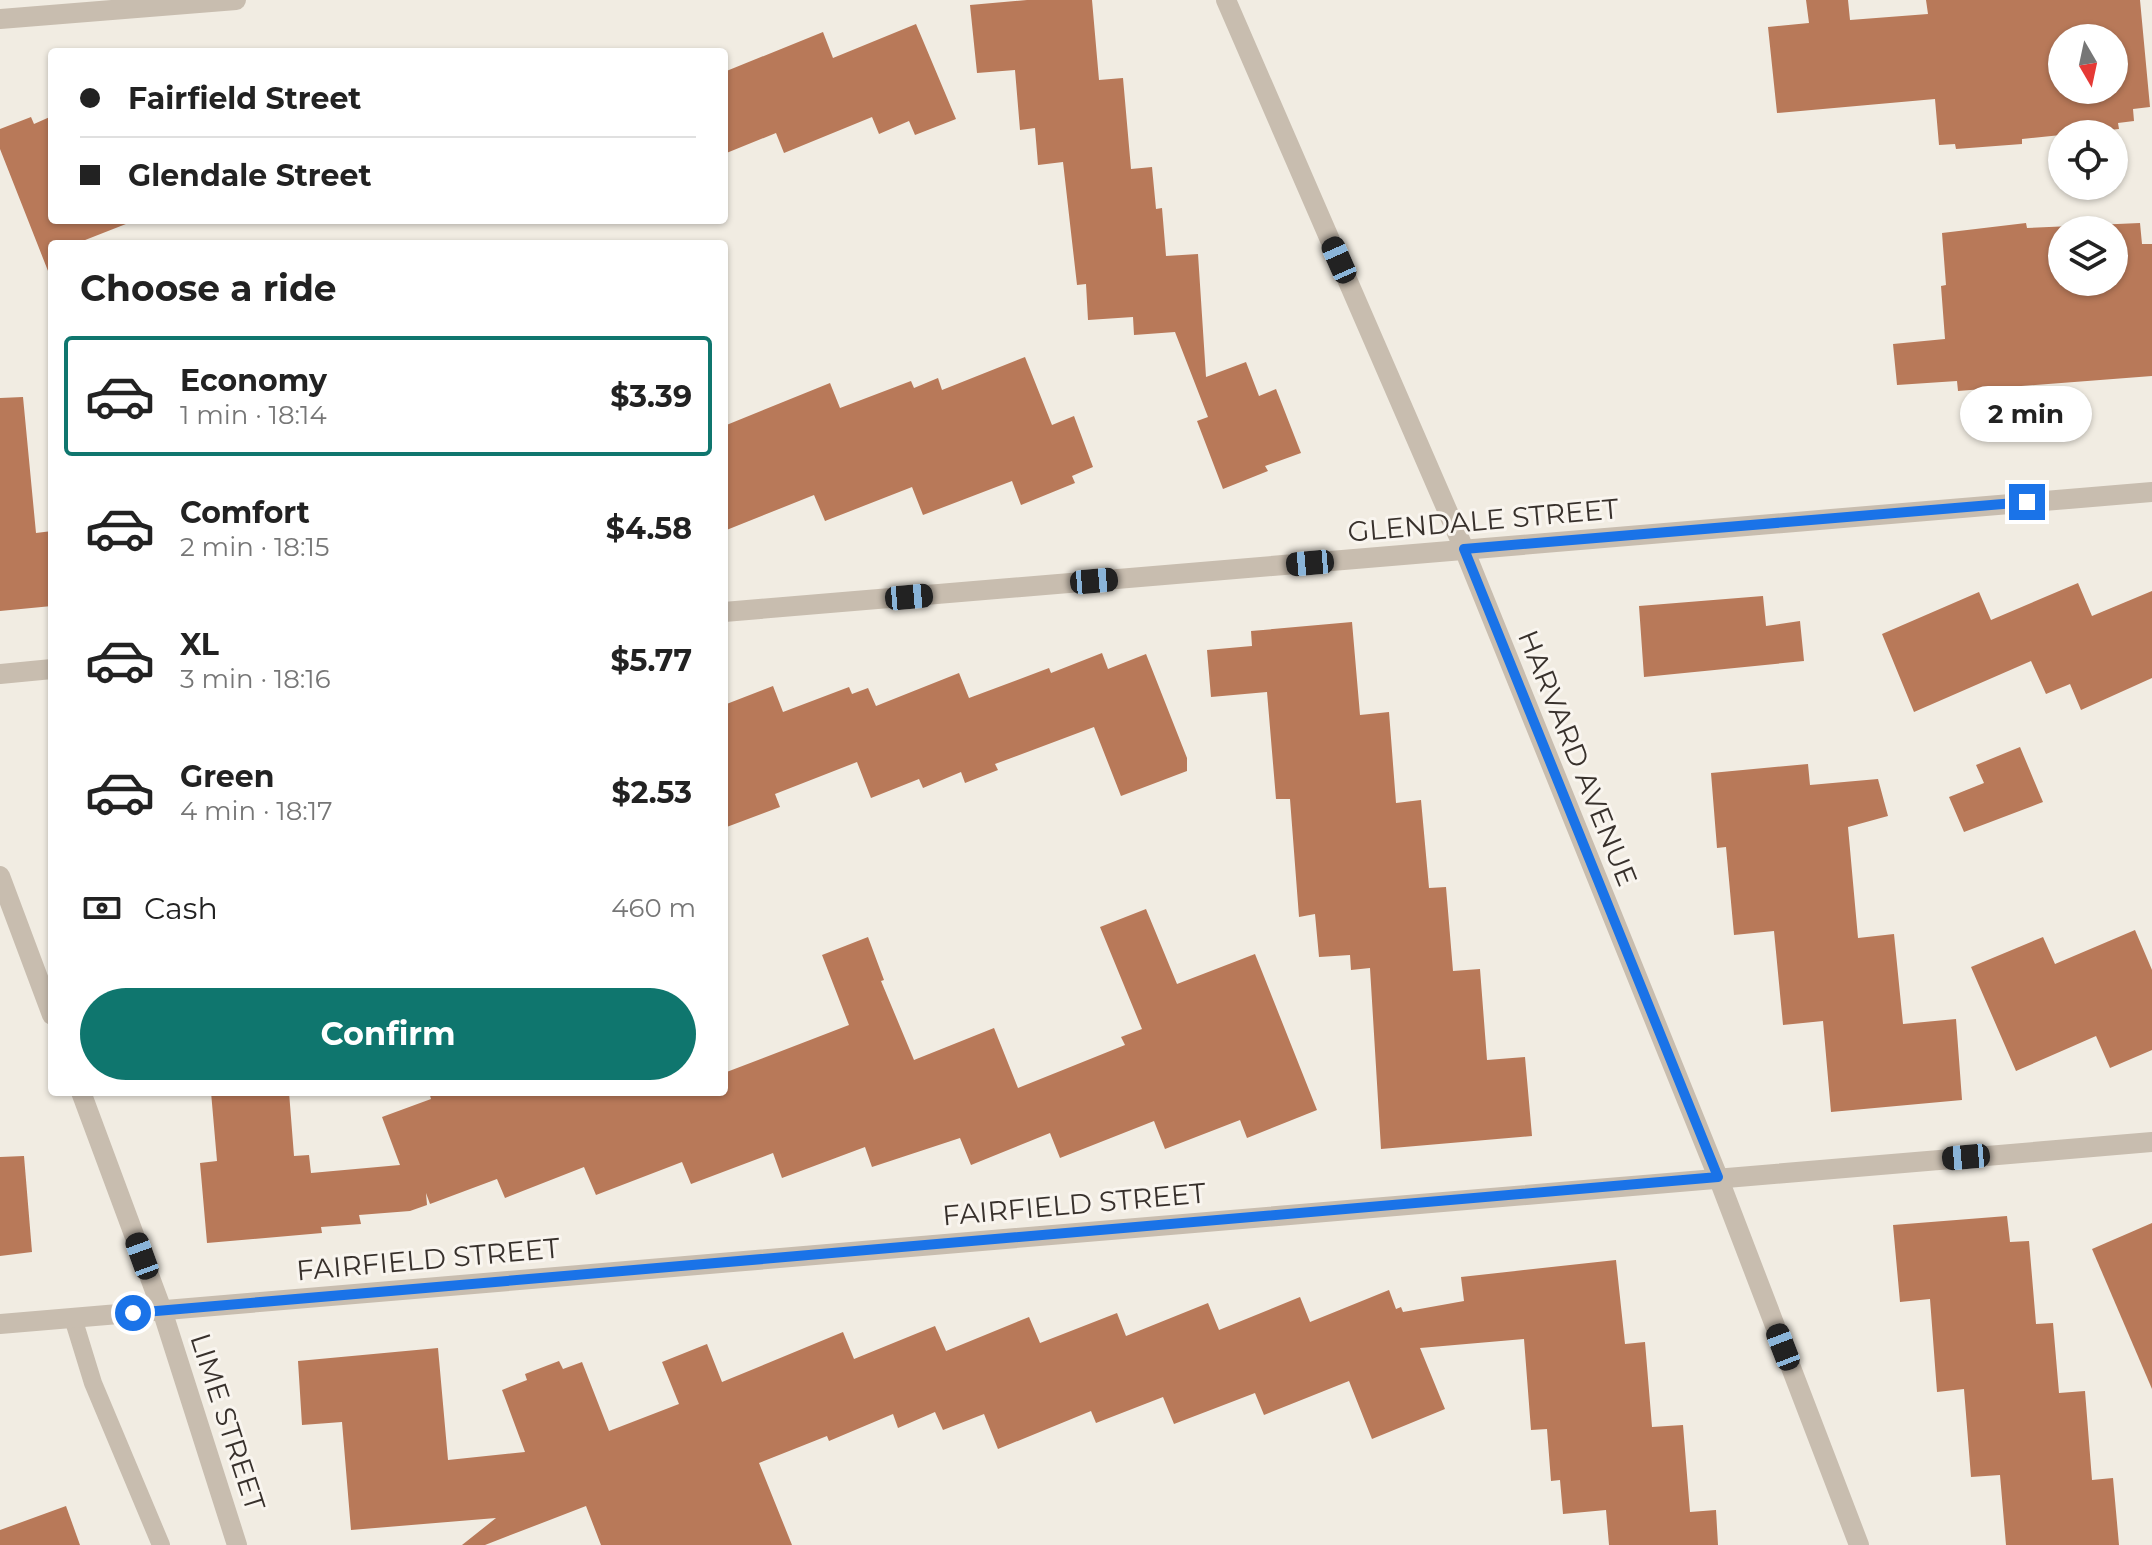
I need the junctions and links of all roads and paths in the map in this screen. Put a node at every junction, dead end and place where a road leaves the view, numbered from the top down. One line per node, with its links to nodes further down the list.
1 (236, 0): 3 (street)
2 (1226, 0): 5 (street, HARVARD AVENUE)
3 (0, 19)
4 (2152, 492): 5 (street, GLENDALE STREET)
5 (1464, 549): 6 (street, GLENDALE STREET); 13 (street, HARVARD AVENUE)
6 (728, 612)
7 (48, 669): 8 (street)
8 (0, 674)
9 (0, 876): 10 (street)
10 (48, 1004)
11 (82, 1096): 14 (street, LIME STREET)
12 (2152, 1142): 13 (street, FAIRFIELD STREET)
13 (1718, 1177): 14 (street, FAIRFIELD STREET); 19 (street, HARVARD AVENUE)
14 (162, 1310): 15 (street, FAIRFIELD STREET); 18 (street, LIME STREET)
15 (73, 1318): 16 (street, FAIRFIELD STREET); 17 (lane)
16 (0, 1324)
17 (161, 1545)
18 (237, 1545)
19 (1859, 1545)

